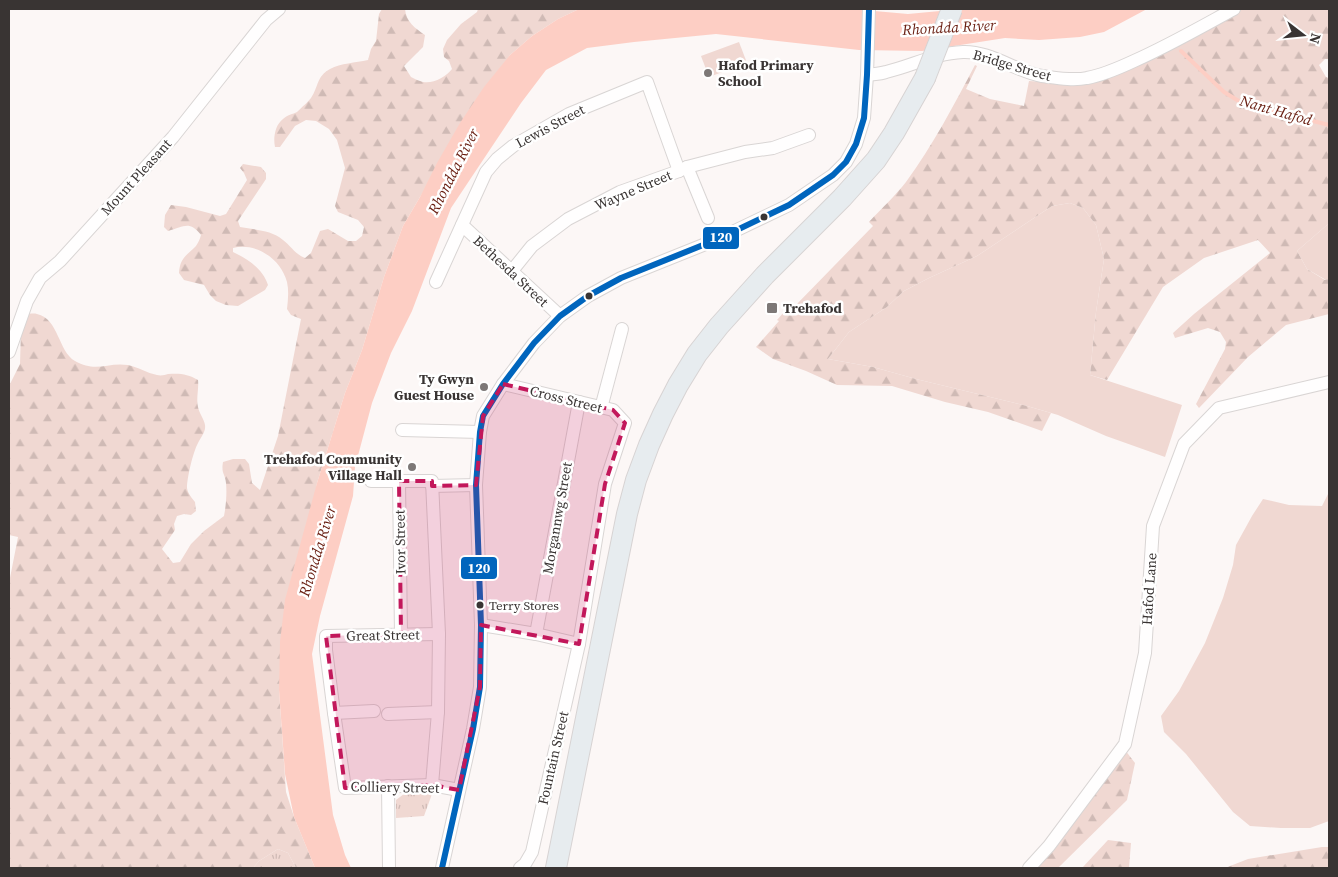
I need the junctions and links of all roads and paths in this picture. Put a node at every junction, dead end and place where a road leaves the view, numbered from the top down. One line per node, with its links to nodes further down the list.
1 (279, 9): 14 (street, Mount Pleasant)
2 (868, 9): 5 (street)
3 (952, 9): 42 (main road, bridge)
4 (1234, 9): 5 (street, Bridge Street)
5 (867, 75): 12 (street)
6 (809, 135): 7 (street, Wayne Street)
7 (683, 169): 8 (street, Wayne Street); 9 (street, Lewis Street); 10 (street, Wayne Street)
8 (708, 218)
9 (462, 225): 10 (street, Bethesda Street); 11 (street, Lewis Street)
10 (511, 272): 12 (street, Bethesda Street)
11 (436, 282)
12 (560, 316): 16 (street)
13 (622, 329): 18 (street)
14 (9, 352)
15 (1329, 382): 43 (street, Hafod Lane)
16 (503, 384): 17 (street, Cross Street); 21 (street)
17 (579, 402): 18 (street, Cross Street); 29 (street, Morgannwg Street)
18 (601, 408): 19 (street, Cross Street)
19 (625, 423): 31 (street, Fountain Street)
20 (402, 430): 21 (street)
21 (480, 432): 25 (street)
22 (371, 481): 23 (street)
23 (399, 481): 24 (street); 27 (street, Ivor Street)
24 (432, 484): 25 (street); 28 (street)
25 (476, 486): 26 (street)
26 (481, 624): 29 (street); 38 (street)
27 (401, 634): 28 (street, Great Street); 30 (street, Great Street)
28 (439, 634): 33 (street)
29 (536, 634): 31 (street)
30 (326, 636): 34 (street, Colliery Street)
31 (579, 644): 41 (street, Fountain Street)
32 (374, 711): 34 (street)
33 (438, 712): 35 (street); 36 (street)
34 (334, 713): 37 (street, Colliery Street)
35 (388, 714)
36 (432, 785): 37 (street, Colliery Street); 38 (street, Colliery Street)
37 (388, 786): 39 (street)
38 (459, 790): 40 (street)
39 (389, 868)
40 (442, 868)
41 (520, 868)
42 (556, 868)
43 (1029, 868)

